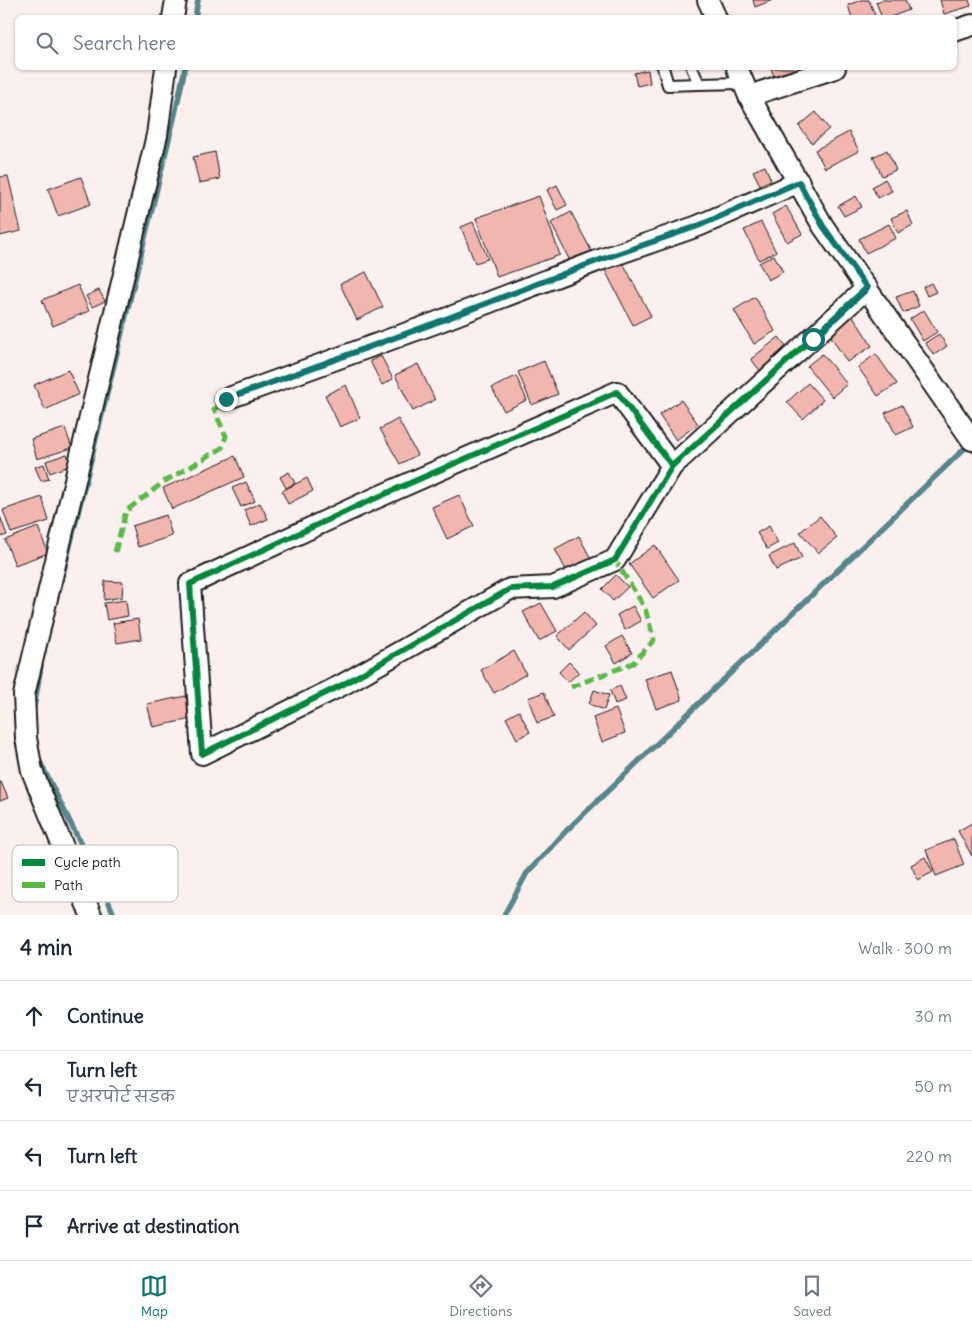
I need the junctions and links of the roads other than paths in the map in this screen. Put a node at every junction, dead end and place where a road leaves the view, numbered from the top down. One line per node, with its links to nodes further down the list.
1 (176, 0): 2 (street)
2 (174, 15)
3 (972, 25): 4 (street)
4 (957, 30)
5 (166, 70): 16 (street)
6 (664, 70): 10 (lane)
7 (693, 70): 10 (lane)
8 (822, 70): 9 (street)
9 (743, 82): 10 (lane); 11 (street)
10 (699, 84)
11 (799, 182): 12 (street); 13 (street)
12 (867, 288): 14 (street); 15 (street)
13 (226, 399)
14 (972, 440)
15 (672, 466): 15 (street)
16 (62, 845)
17 (86, 902): 18 (street)
18 (91, 915)

